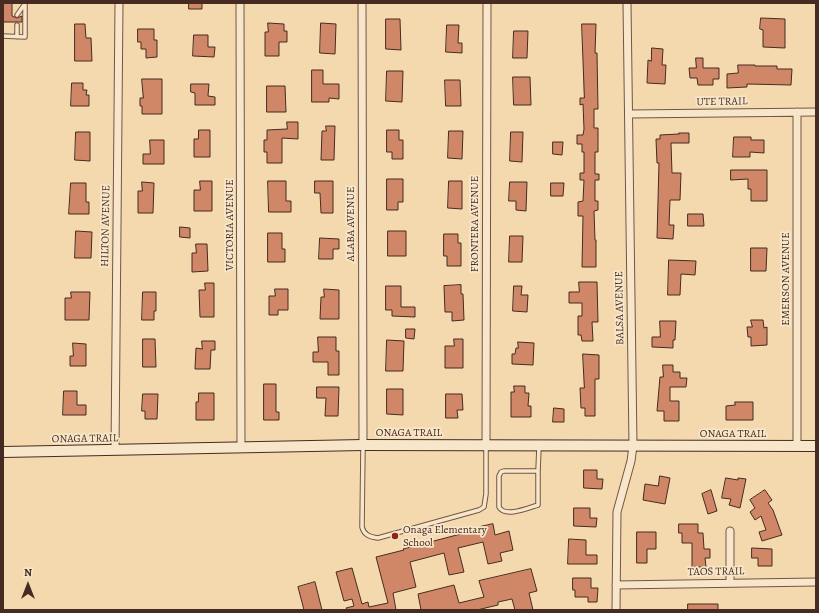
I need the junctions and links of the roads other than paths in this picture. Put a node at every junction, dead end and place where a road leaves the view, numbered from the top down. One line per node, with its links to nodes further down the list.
1 (119, 3): 21 (street, HILTON AVENUE)
2 (240, 3): 20 (street, VICTORIA AVENUE)
3 (362, 3): 14 (street, ALABA AVENUE)
4 (487, 3): 15 (street, FRONTERA AVENUE)
5 (627, 3): 13 (street, BALSA AVENUE)
6 (25, 4): 7 (lane); 10 (lane)
7 (17, 15)
8 (17, 25): 10 (lane)
9 (3, 36): 10 (lane)
10 (17, 36)
11 (797, 112): 12 (street, UTE TRAIL); 13 (street, UTE TRAIL); 18 (street, EMERSON AVENUE)
12 (816, 112)
13 (629, 114): 17 (street, BALSA AVENUE)
14 (363, 445): 15 (street, ONAGA TRAIL); 15 (lane); 20 (street, ONAGA TRAIL)
15 (486, 446): 16 (street, ONAGA TRAIL)
16 (539, 446): 17 (street, ONAGA TRAIL); 23 (lane)
17 (633, 446): 18 (street, ONAGA TRAIL); 27 (street, BALSA AVENUE)
18 (797, 446): 19 (street, ONAGA TRAIL)
19 (816, 446)
20 (241, 447): 21 (street, ONAGA TRAIL)
21 (115, 450): 22 (street, ONAGA TRAIL)
22 (3, 452)
23 (538, 471): 23 (lane)
24 (730, 531): 26 (street)
25 (816, 582): 26 (street, TAOS TRAIL)
26 (730, 583): 27 (street, TAOS TRAIL)
27 (616, 585): 28 (street, BALSA AVENUE)
28 (616, 610)

